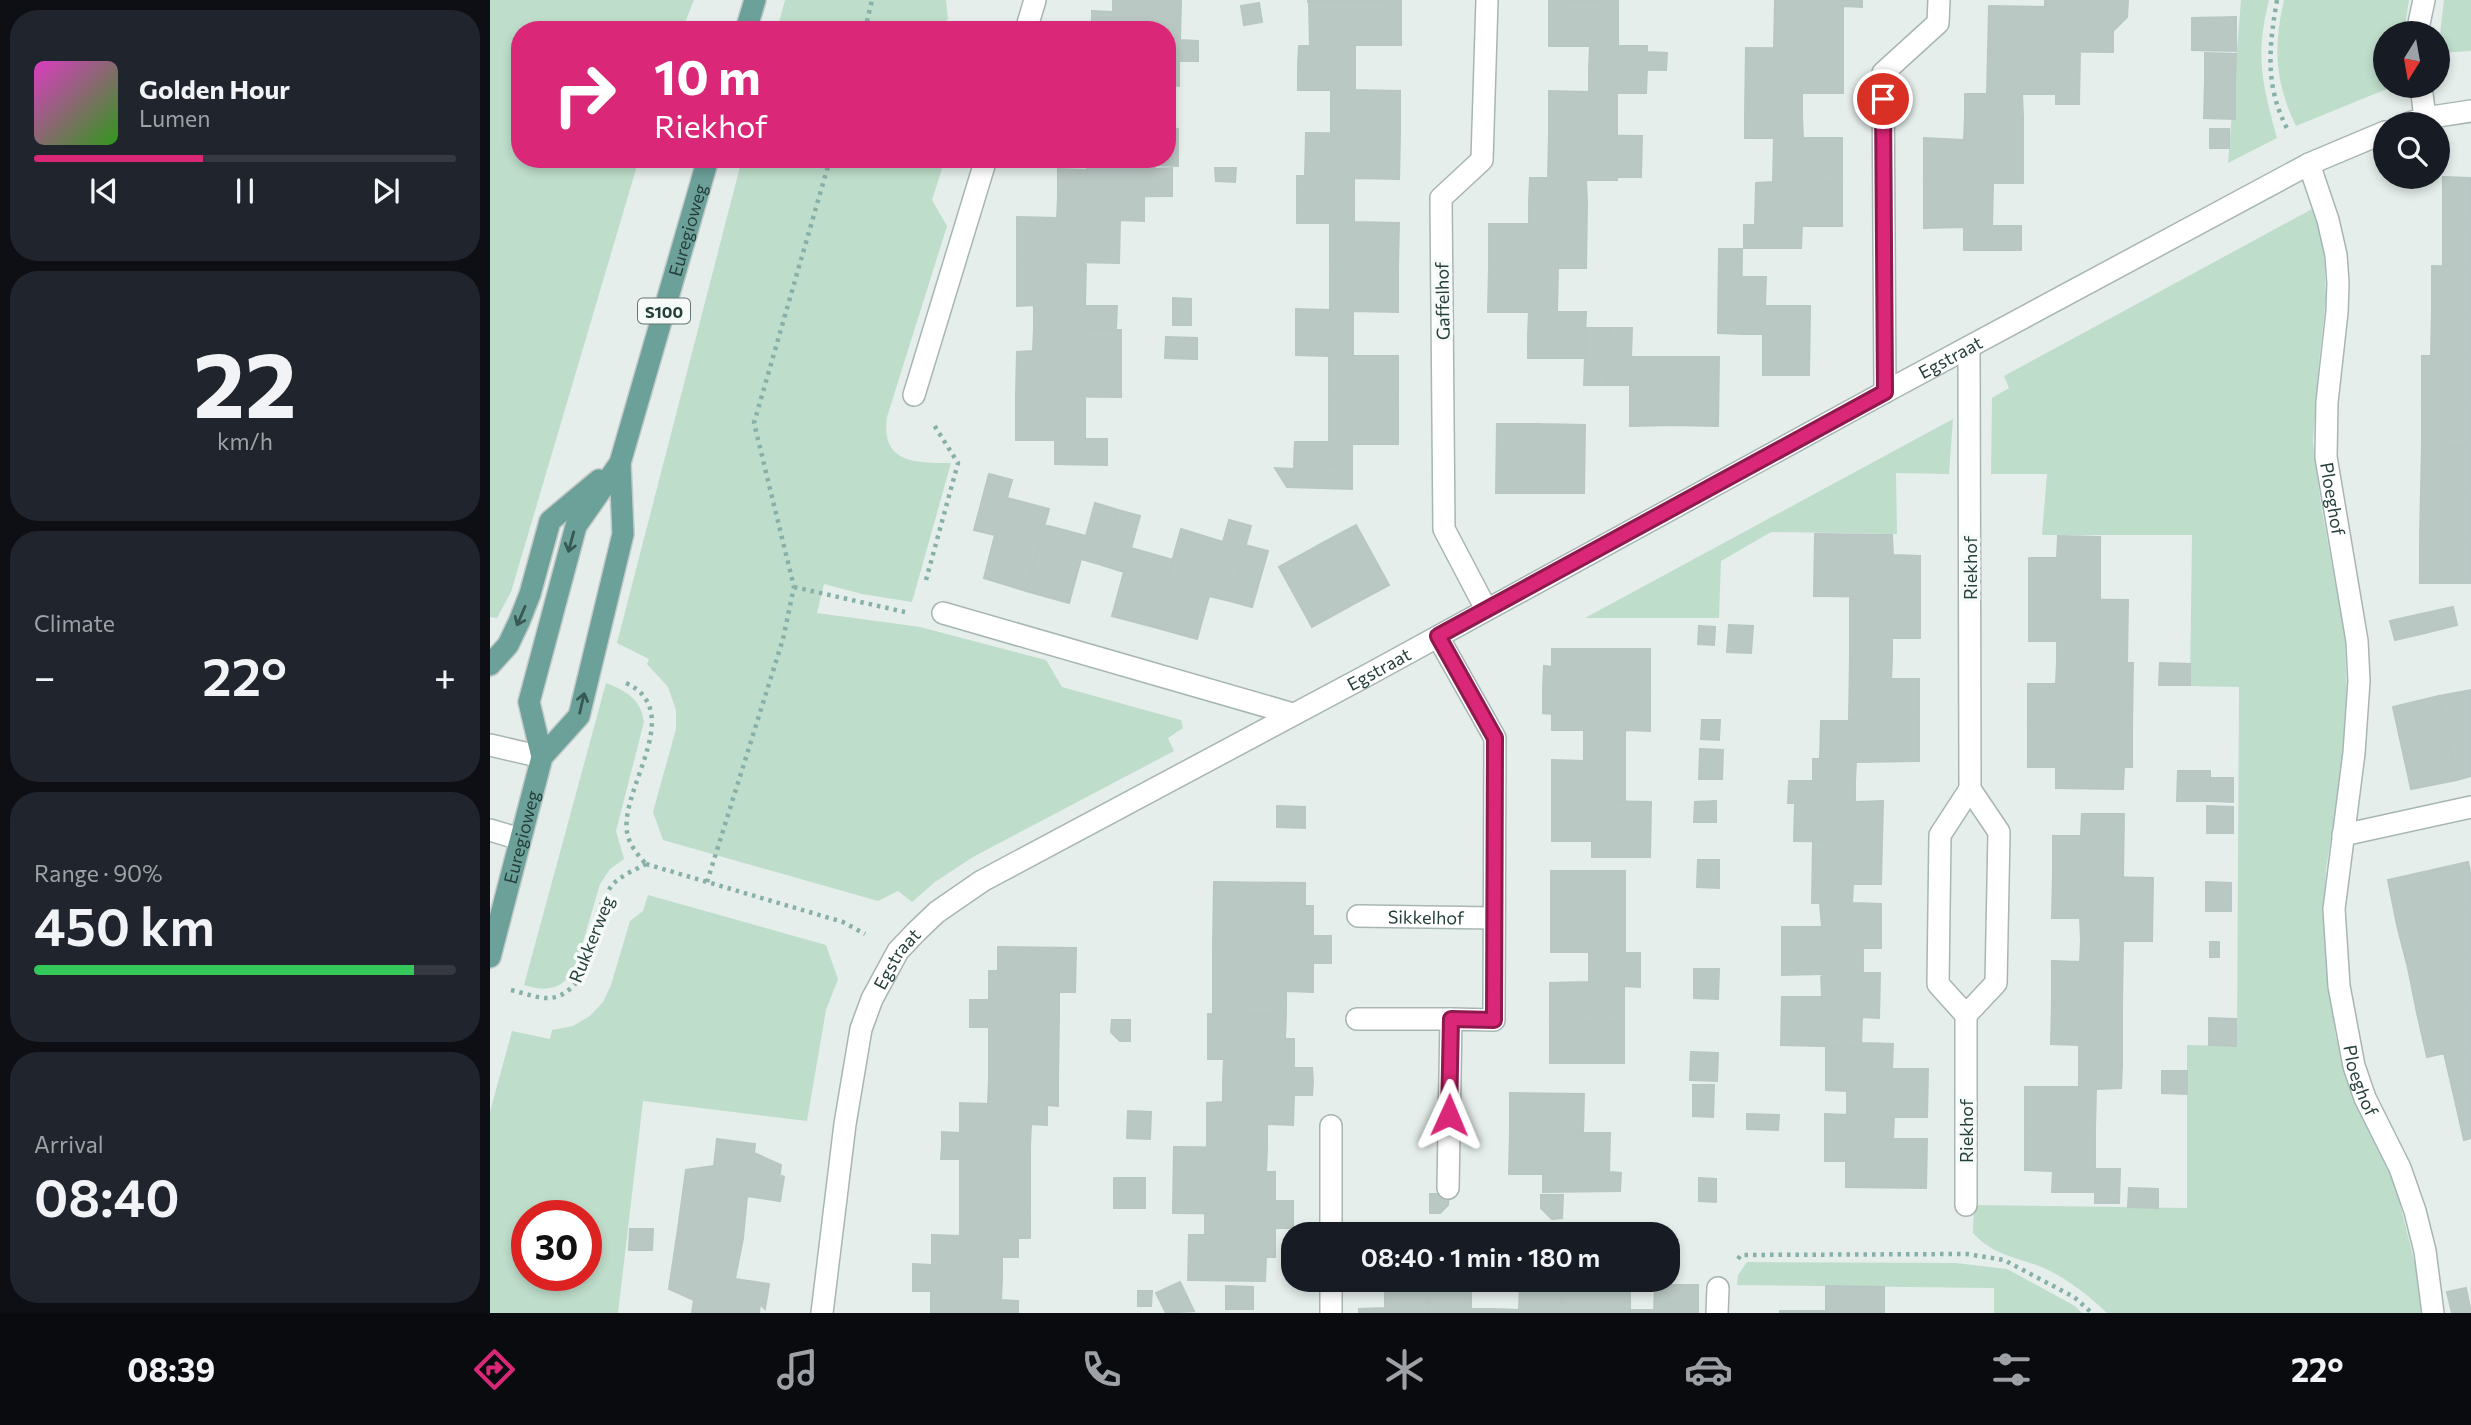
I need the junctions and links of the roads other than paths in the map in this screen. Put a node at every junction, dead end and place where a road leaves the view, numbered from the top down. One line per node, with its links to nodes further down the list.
1 (755, 0): 6 (main road)
2 (1035, 0): 7 (street)
3 (1487, 0): 19 (street, Gaffelhof)
4 (1939, 0): 16 (street)
5 (2424, 0): 8 (street)
6 (749, 21)
7 (1029, 21)
8 (2420, 21)
9 (2471, 111): 10 (street)
10 (2450, 115)
11 (2373, 137): 12 (street, Egstraat)
12 (2309, 164): 15 (street, Egstraat); 29 (street, Ploeghof)
13 (705, 168): 18 (main road, Euregioweg / S100)
14 (983, 168): 17 (street)
15 (1969, 348): 16 (street, Egstraat); 26 (street, Riekhof)
16 (1885, 392): 19 (street, Egstraat)
17 (914, 395)
18 (620, 463): 22 (main road, one-way to 22); 25 (main road, Euregioweg / S100, one-way to 18); 25 (main road, Euregioweg / S100, one-way to 25)
19 (1486, 609): 21 (street, Egstraat)
20 (943, 613): 23 (street)
21 (1438, 636): 23 (street, Egstraat); 32 (street)
22 (490, 665)
23 (1293, 714): 43 (street, Egstraat)
24 (490, 745): 25 (street)
25 (542, 757): 30 (main road, Euregioweg / S100)
26 (1970, 789): 34 (street); 34 (street)
27 (2471, 807): 29 (street)
28 (490, 830): 30 (street)
29 (2343, 835): 46 (street, Ploeghof)
30 (520, 839): 33 (main road, Euregioweg / S100)
31 (1358, 916): 32 (street, Sikkelhof)
32 (1494, 918): 36 (street)
33 (490, 957)
34 (1966, 1015): 39 (street, Riekhof)
35 (1357, 1019): 36 (street)
36 (1451, 1019): 38 (street)
37 (1331, 1126): 40 (street)
38 (1448, 1188)
39 (1966, 1205)
40 (1331, 1222)
41 (1717, 1288): 45 (street)
42 (1331, 1292): 44 (street)
43 (822, 1313)
44 (1331, 1313)
45 (1717, 1313)
46 (2433, 1313)

